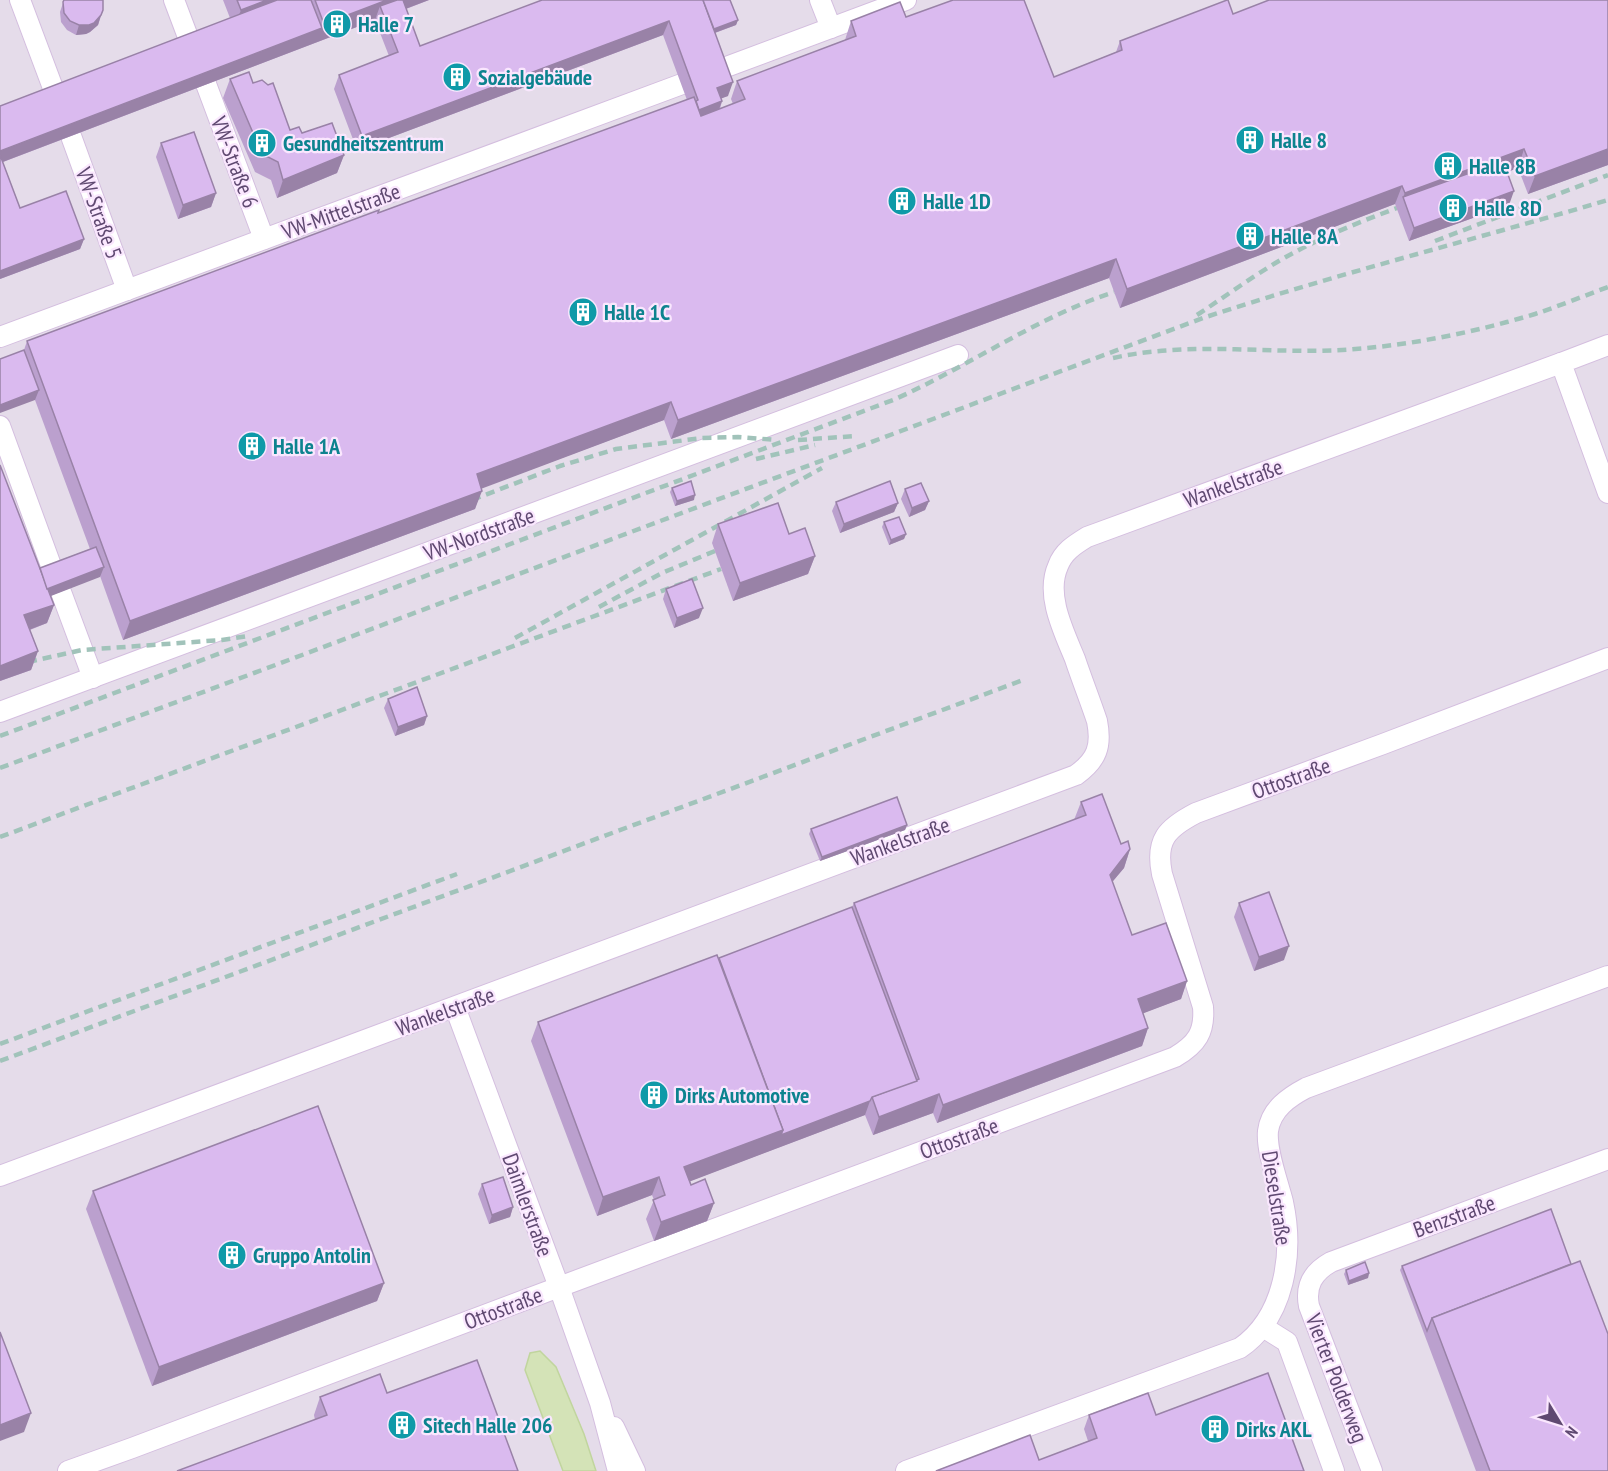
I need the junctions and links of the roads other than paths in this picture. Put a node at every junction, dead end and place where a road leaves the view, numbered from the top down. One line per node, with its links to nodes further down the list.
1 (20, 0): 10 (street)
2 (174, 0): 6 (street)
3 (820, 0): 5 (street)
4 (906, 0): 5 (street)
5 (831, 28): 7 (street)
6 (191, 45)
7 (718, 70)
8 (206, 84): 12 (street, VW-Straße 6)
9 (682, 84): 12 (street, VW-Mittelstraße)
10 (56, 96)
11 (71, 136): 13 (street, VW-Straße 5)
12 (264, 239): 13 (street, VW-Mittelstraße)
13 (127, 290): 14 (street, VW-Mittelstraße)
14 (0, 337)
15 (1608, 345): 17 (street, Wankelstraße)
16 (958, 355): 23 (street, VW-Nordstraße)
17 (1561, 363): 19 (street); 26 (street, Wankelstraße)
18 (0, 426): 20 (street)
19 (1608, 493)
20 (53, 571)
21 (61, 592): 23 (street)
22 (1608, 658): 30 (street, Ottostraße)
23 (93, 678): 24 (street, VW-Nordstraße)
24 (0, 712)
25 (1608, 976): 31 (street, Dieselstraße)
26 (455, 1007): 28 (street, Wankelstraße); 30 (street, Daimlerstraße)
27 (1608, 1159): 29 (street, Benzstraße)
28 (0, 1176)
29 (1309, 1284): 38 (street, Vierter Polderweg)
30 (559, 1287): 32 (street, Daimlerstraße); 33 (street, Ottostraße)
31 (1263, 1327): 36 (street, Dieselstraße); 37 (street)
32 (600, 1403): 34 (street, Daimlerstraße); 35 (street, Daimlerstraße)
33 (68, 1471)
34 (618, 1471)
35 (635, 1471)
36 (906, 1471)
37 (1334, 1471)
38 (1372, 1471)

